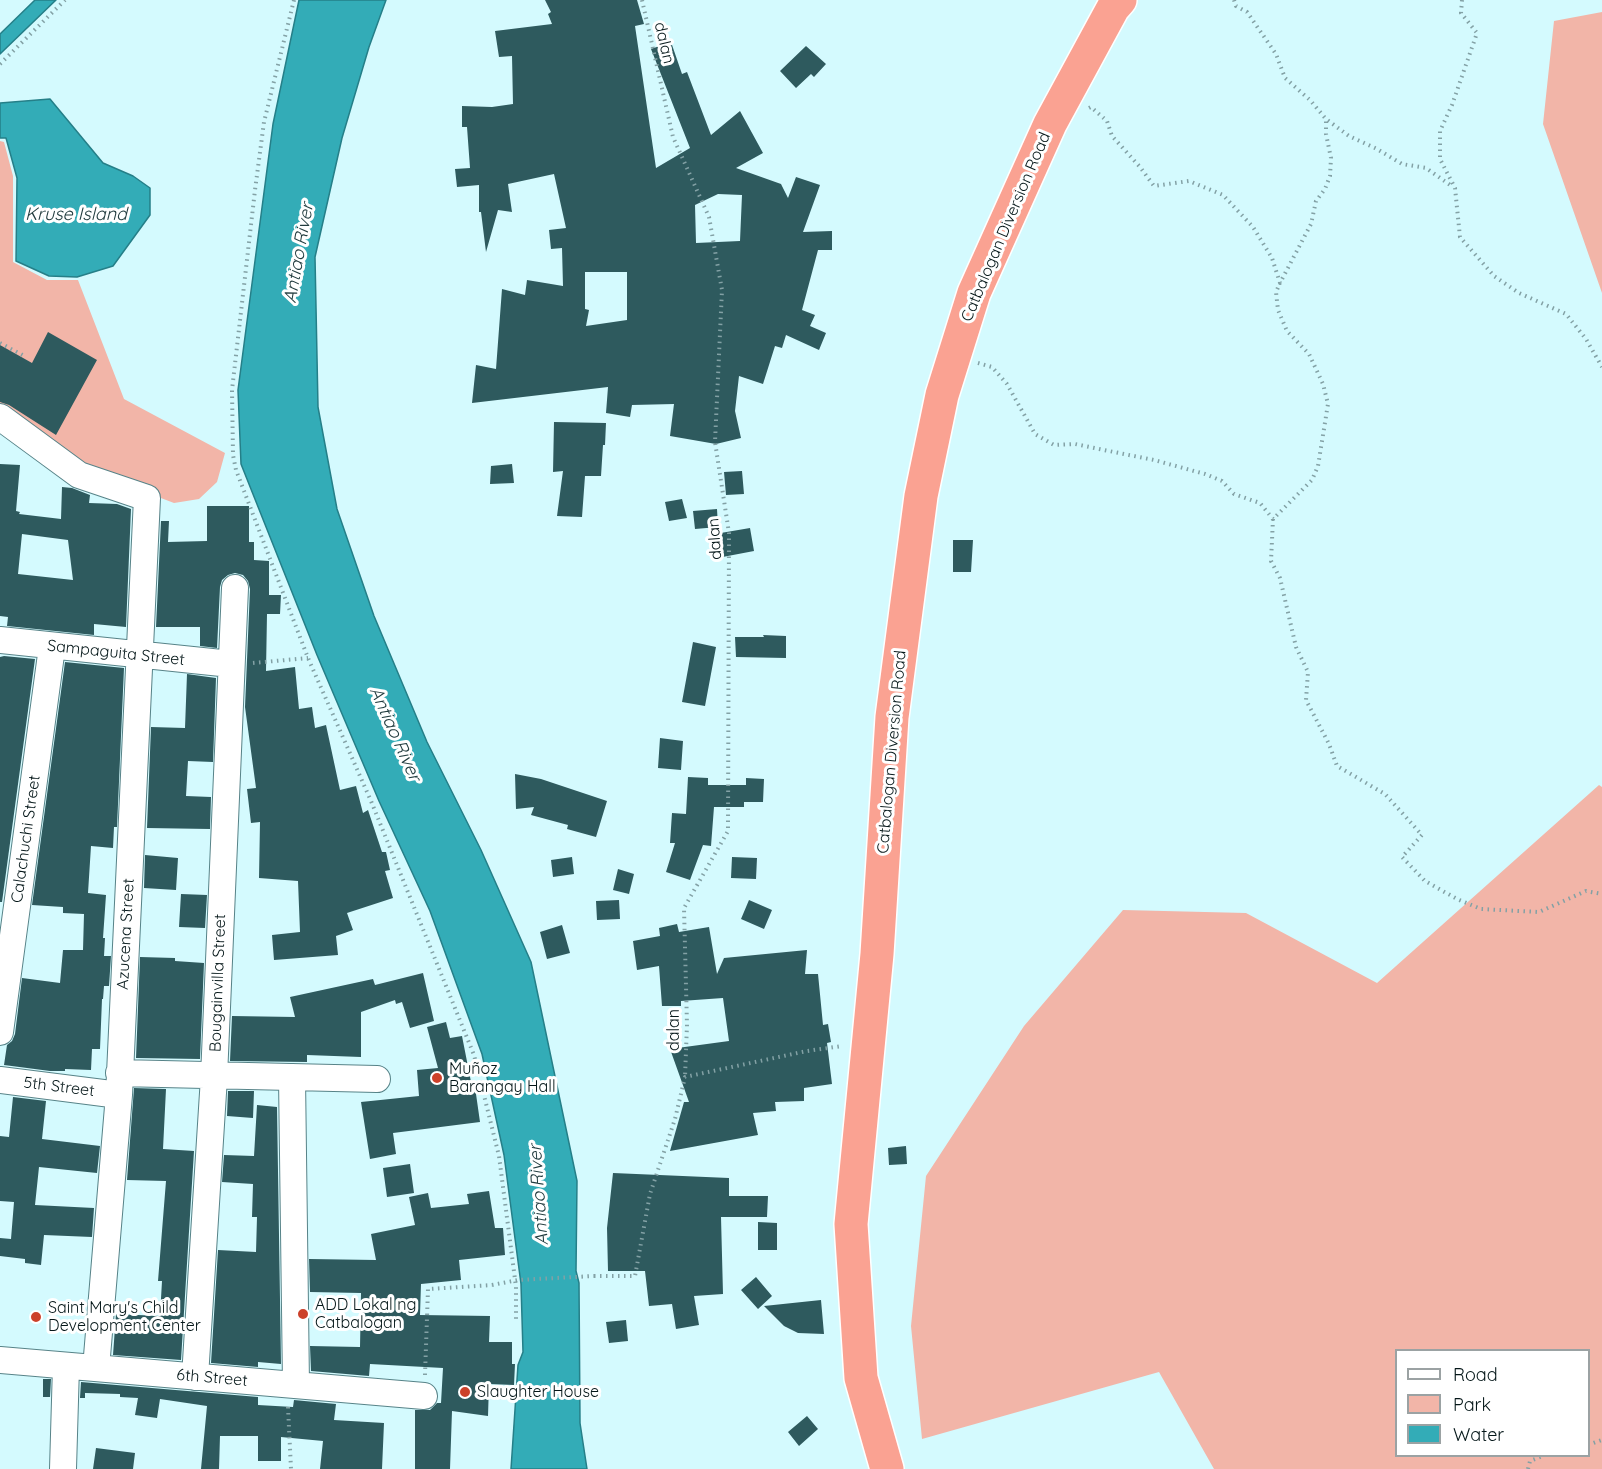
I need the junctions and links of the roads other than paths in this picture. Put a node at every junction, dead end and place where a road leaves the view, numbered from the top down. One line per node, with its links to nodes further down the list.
1 (1120, 0): 21 (highway, Catbalogan Diversion Road)
2 (0, 417): 6 (street, Azucena Street)
3 (234, 588): 7 (street, Bougainvilla Street)
4 (0, 640): 5 (street, Sampaguita Street)
5 (51, 646): 6 (street, Sampaguita Street); 8 (street, Calachuchi Street)
6 (139, 655): 7 (street, Sampaguita Street); 13 (street, Azucena Street)
7 (231, 664): 9 (street, Bougainvilla Street)
8 (0, 1032)
9 (214, 1077): 10 (street, 5th Street); 13 (street, 5th Street); 17 (street, Bougainvilla Street)
10 (292, 1077): 11 (street, 5th Street); 18 (street)
11 (377, 1079)
12 (0, 1080): 13 (street, 5th Street)
13 (119, 1084): 16 (street, Azucena Street)
14 (0, 1360): 15 (street, 6th Street)
15 (66, 1366): 16 (street, 6th Street); 20 (street)
16 (96, 1368): 17 (street, 6th Street)
17 (195, 1377): 18 (street, 6th Street)
18 (292, 1385): 19 (street, 6th Street)
19 (424, 1396)
20 (63, 1469)
21 (887, 1469)

